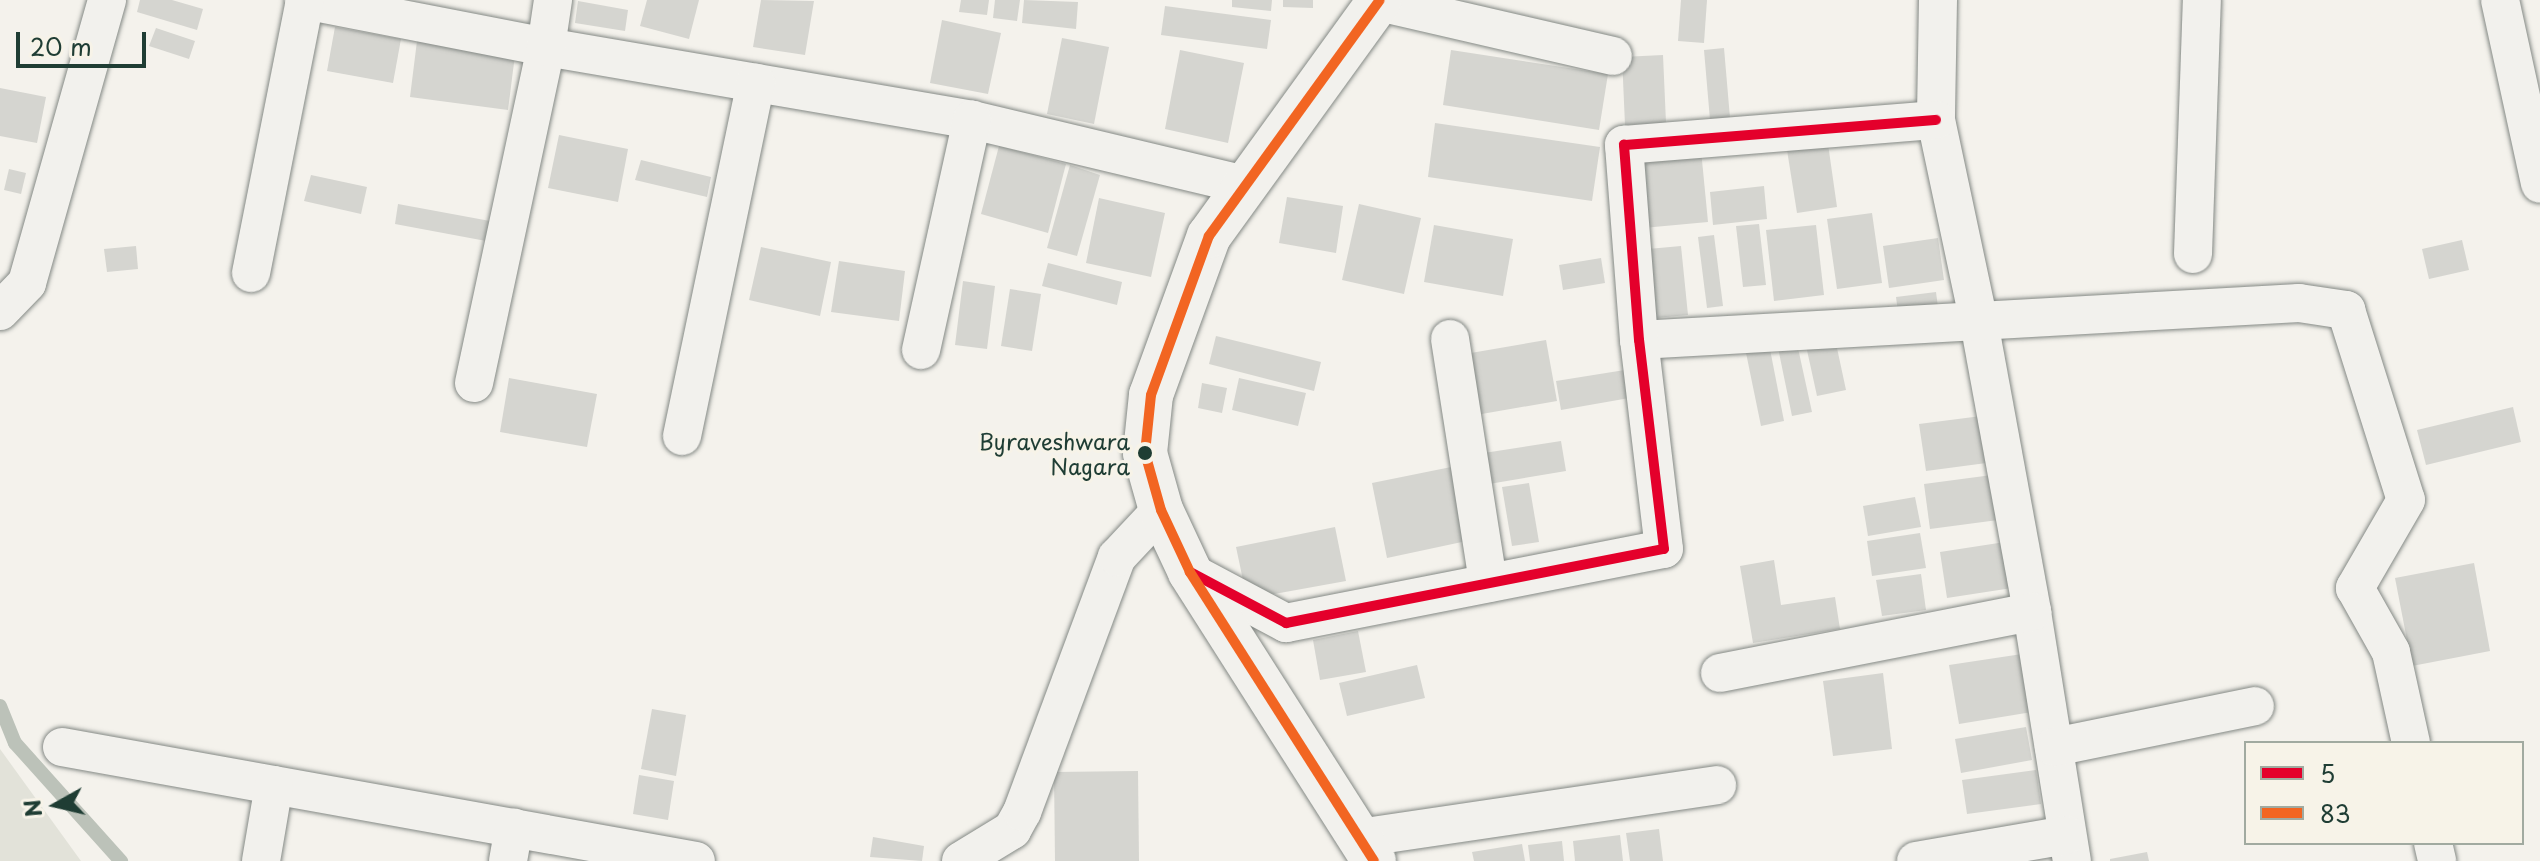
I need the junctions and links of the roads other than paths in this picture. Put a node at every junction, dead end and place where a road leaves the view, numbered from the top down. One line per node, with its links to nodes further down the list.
1 (107, 0): 17 (street)
2 (305, 0): 8 (street); 16 (street)
3 (553, 0): 8 (street)
4 (1938, 0): 12 (street)
5 (2202, 0): 15 (street)
6 (2500, 0): 13 (street)
7 (1379, 1): 9 (street); 14 (street)
8 (546, 47): 10 (street); 22 (street)
9 (1613, 56)
10 (756, 83): 11 (street); 23 (street)
11 (972, 120): 14 (street); 21 (street)
12 (1936, 120): 18 (street); 20 (street)
13 (2540, 184)
14 (1245, 185): 24 (street)
15 (2193, 254)
16 (251, 273)
17 (0, 311)
18 (1979, 322): 20 (street); 27 (street); 30 (street)
19 (1450, 339): 26 (street)
20 (1639, 340): 26 (street)
21 (921, 350)
22 (474, 383)
23 (682, 436)
24 (1161, 510): 25 (street); 36 (street)
25 (1190, 572): 26 (street); 38 (street)
26 (1488, 583)
27 (2032, 612): 28 (street); 32 (street)
28 (1720, 673)
29 (2255, 706): 32 (street)
30 (2411, 741)
31 (62, 747): 33 (street)
32 (2054, 747): 37 (street)
33 (274, 785): 35 (street); 39 (street)
34 (1717, 785): 38 (street)
35 (511, 845): 40 (street)
36 (1015, 846): 41 (street)
37 (2069, 848): 42 (street)
38 (1367, 849)
39 (261, 861)
40 (696, 861)
41 (961, 861)
42 (1916, 861)

